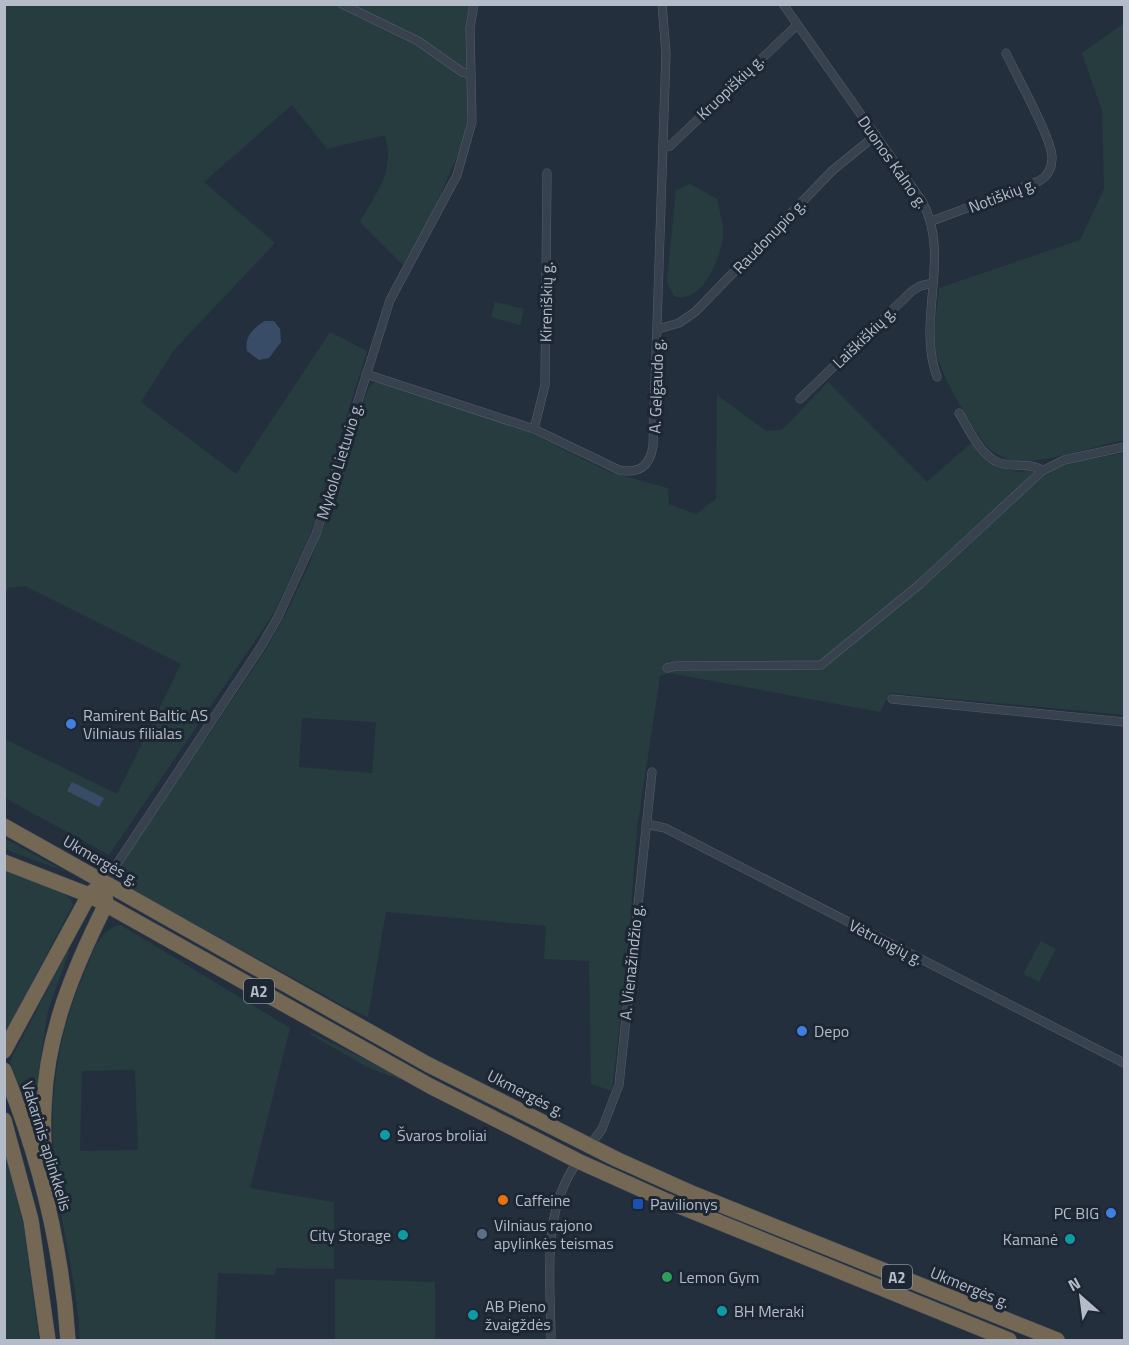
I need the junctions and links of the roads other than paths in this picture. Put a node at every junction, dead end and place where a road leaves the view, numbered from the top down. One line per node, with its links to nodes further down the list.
1 (342, 4): 7 (street)
2 (474, 4): 7 (street, Mykolo Lietuvio g.)
3 (662, 4): 9 (street, A. Gelgaudo g.)
4 (783, 4): 5 (street, Duonos Kalno g.)
5 (796, 26): 8 (street, Duonos Kalno g.); 9 (street, Kruopiškių g.)
6 (1006, 53): 11 (street, Notiškių g.)
7 (471, 74): 14 (street, Mykolo Lietuvio g.)
8 (876, 135): 11 (street, Duonos Kalno g.); 13 (street, Raudonupio g.)
9 (664, 147): 13 (street, A. Gelgaudo g.)
10 (547, 173): 18 (street, Kireniškių g.)
11 (932, 221): 12 (street, Duonos Kalno g.)
12 (933, 283): 15 (street, Duonos Kalno g.); 16 (street, Laiškiškių g.)
13 (658, 328): 18 (street, A. Gelgaudo g.)
14 (366, 374): 18 (street, A. Gelgaudo g.); 28 (street, Mykolo Lietuvio g.)
15 (937, 377)
16 (800, 399)
17 (959, 413): 20 (street)
18 (534, 429)
19 (1125, 447): 20 (street)
20 (1042, 471): 21 (street)
21 (667, 668)
22 (892, 699): 23 (street)
23 (1125, 722)
24 (652, 772): 25 (street, A. Vienažindžio g.)
25 (646, 824): 32 (street, Vėtrungių g.); 35 (street, A. Vienažindžio g.)
26 (4, 826): 28 (highway, Ukmergės g. / A2)
27 (4, 862): 29 (highway, A2)
28 (105, 882): 29 (highway); 30 (highway); 35 (highway, Ukmergės g. / A2)
29 (89, 895): 30 (highway, A2); 31 (highway)
30 (106, 904): 36 (highway, A2); 37 (highway)
31 (4, 1052)
32 (1125, 1063)
33 (4, 1070): 37 (highway, Vakarinis aplinkkelis)
34 (4, 1120): 38 (highway, Vakarinis aplinkkelis)
35 (590, 1145): 36 (highway); 42 (highway, Ukmergės g. / A2)
36 (578, 1161): 40 (street); 41 (highway, A2)
37 (49, 1208): 39 (highway, Vakarinis aplinkkelis)
38 (48, 1341)
39 (68, 1341)
40 (551, 1341)
41 (1009, 1341)
42 (1057, 1341)

